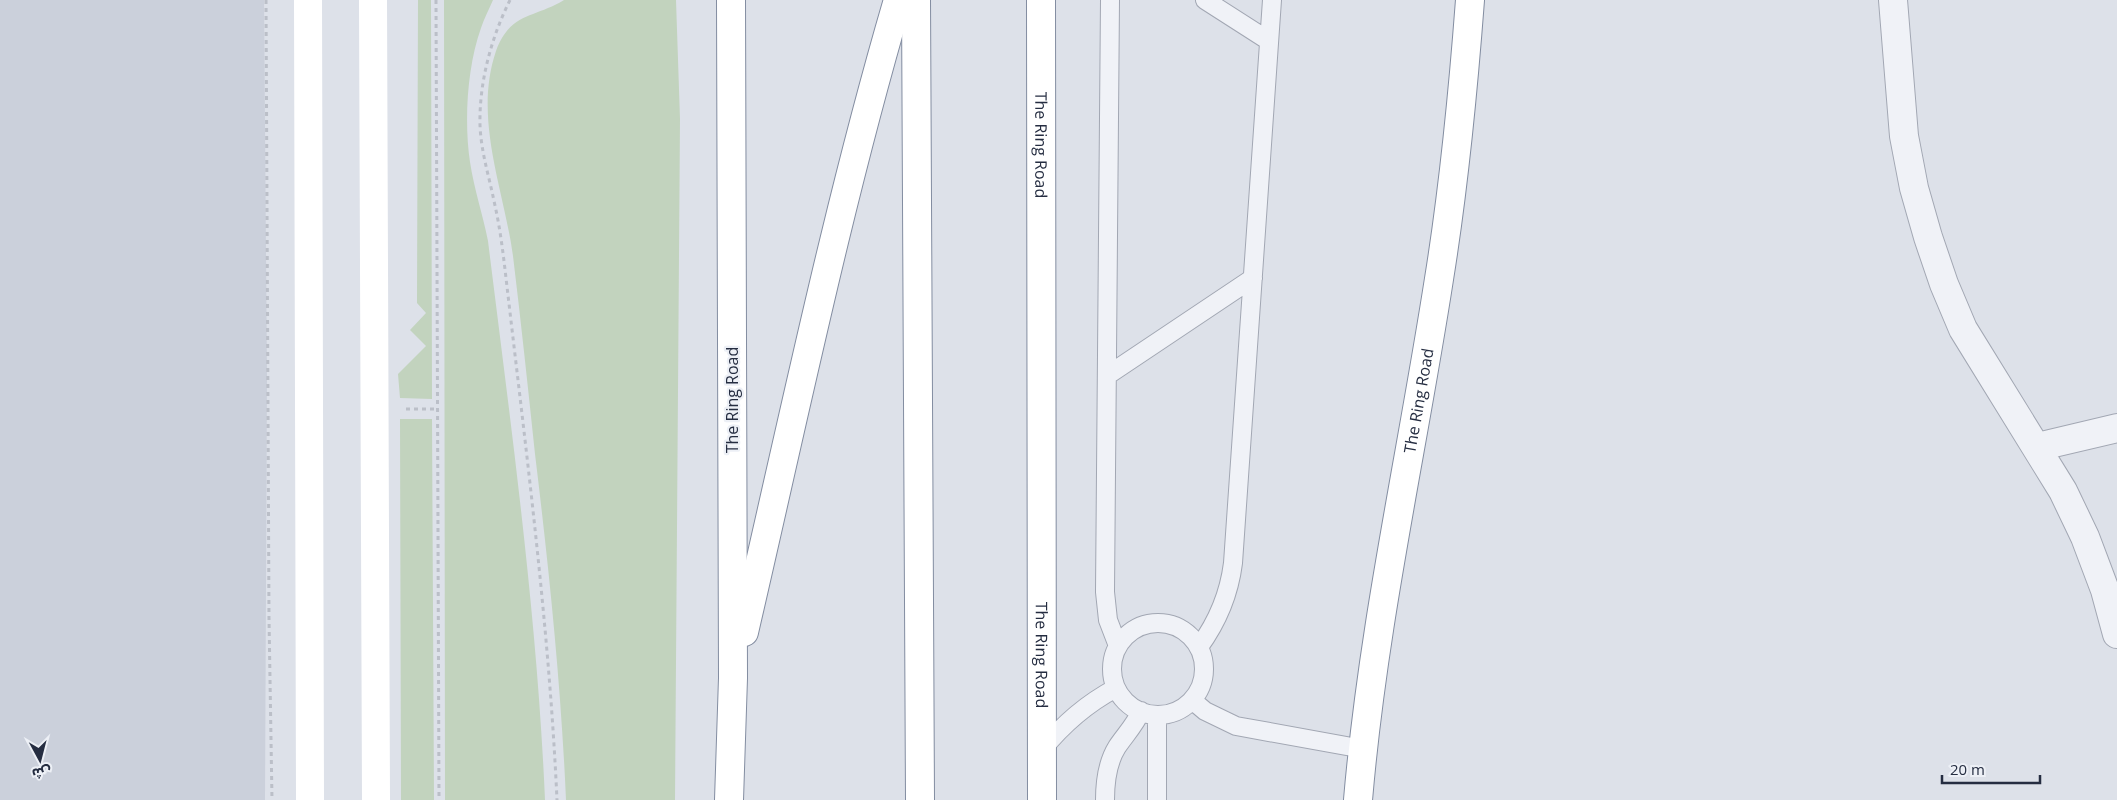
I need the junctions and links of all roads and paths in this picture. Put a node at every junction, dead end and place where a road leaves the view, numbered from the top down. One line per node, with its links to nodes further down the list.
1 (266, 0): 29 (path)
2 (308, 0): 30 (main road)
3 (373, 0): 31 (main road)
4 (436, 0): 32 (path)
5 (510, 0): 33 (path)
6 (731, 0): 23 (main road, The Ring Road)
7 (898, 0): 23 (main road)
8 (916, 0): 35 (main road)
9 (1040, 0): 28 (main road, The Ring Road)
10 (1110, 0): 17 (lane)
11 (1205, 0): 15 (lane)
12 (1272, 0): 15 (lane)
13 (1470, 0): 27 (main road, The Ring Road)
14 (1893, 0): 19 (street)
15 (1269, 40): 16 (lane)
16 (1253, 278): 17 (lane); 22 (lane)
17 (1108, 375): 21 (lane)
18 (2117, 428): 19 (street)
19 (2037, 446): 20 (street)
20 (2117, 634)
21 (1118, 646): 22 (lane); 24 (lane)
22 (1199, 647): 25 (lane)
23 (733, 678): 34 (main road, The Ring Road)
24 (1116, 688): 26 (lane); 28 (lane)
25 (1192, 700): 26 (lane); 27 (lane)
26 (1149, 713): 37 (lane); 38 (lane)
27 (1363, 748): 39 (main road, The Ring Road)
28 (1041, 751): 36 (main road, The Ring Road)
29 (272, 800)
30 (310, 800)
31 (376, 800)
32 (439, 800)
33 (557, 800)
34 (729, 800)
35 (920, 800)
36 (1042, 800)
37 (1105, 800)
38 (1156, 800)
39 (1358, 800)

